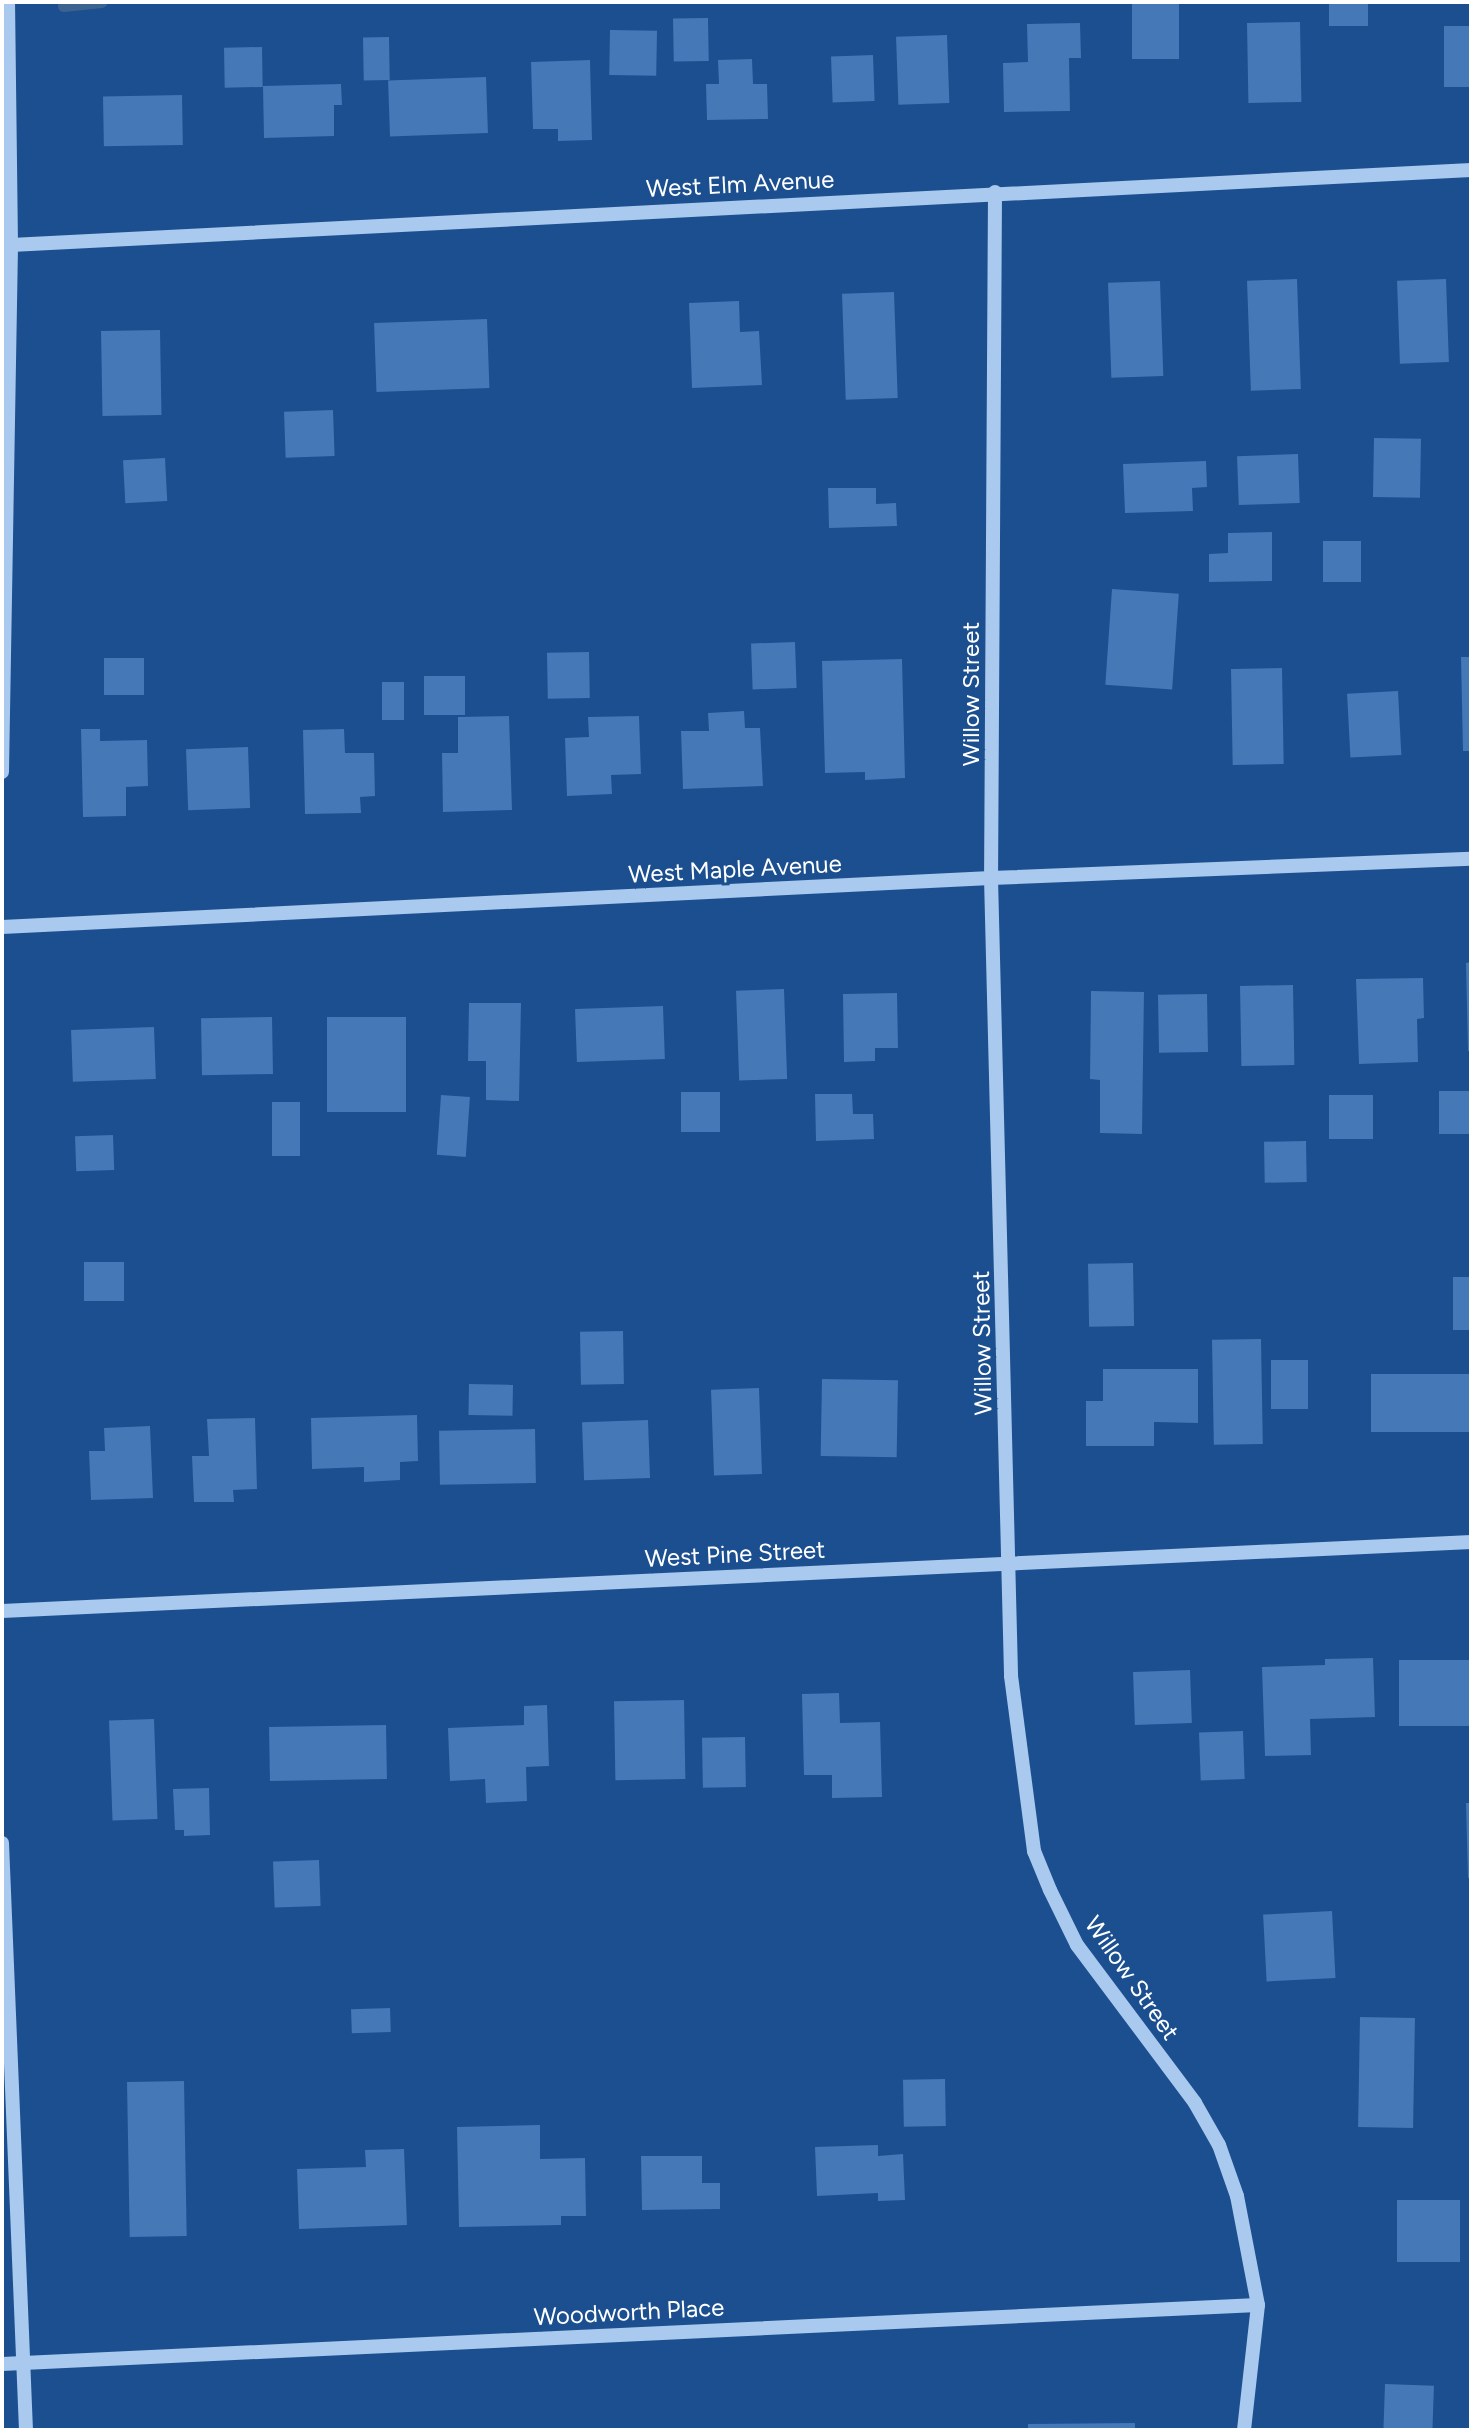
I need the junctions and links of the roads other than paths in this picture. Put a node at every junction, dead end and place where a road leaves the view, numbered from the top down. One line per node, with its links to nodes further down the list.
1 (8, 2): 4 (street)
2 (1471, 170): 3 (street, West Elm Avenue)
3 (995, 192): 4 (street, West Elm Avenue); 7 (street, Willow Street)
4 (11, 245): 5 (street)
5 (2, 772)
6 (1471, 859): 7 (street, West Maple Avenue)
7 (991, 878): 8 (street, West Maple Avenue); 10 (street, Willow Street)
8 (2, 927)
9 (1471, 1542): 10 (street, West Pine Street)
10 (1009, 1563): 11 (street, West Pine Street); 13 (street, Willow Street)
11 (2, 1611)
12 (2, 1843): 14 (street)
13 (1258, 2305): 14 (street, Woodworth Place); 17 (street, Willow Street)
14 (22, 2363): 15 (street, Woodworth Place); 16 (street)
15 (2, 2364)
16 (26, 2430)
17 (1244, 2430)

